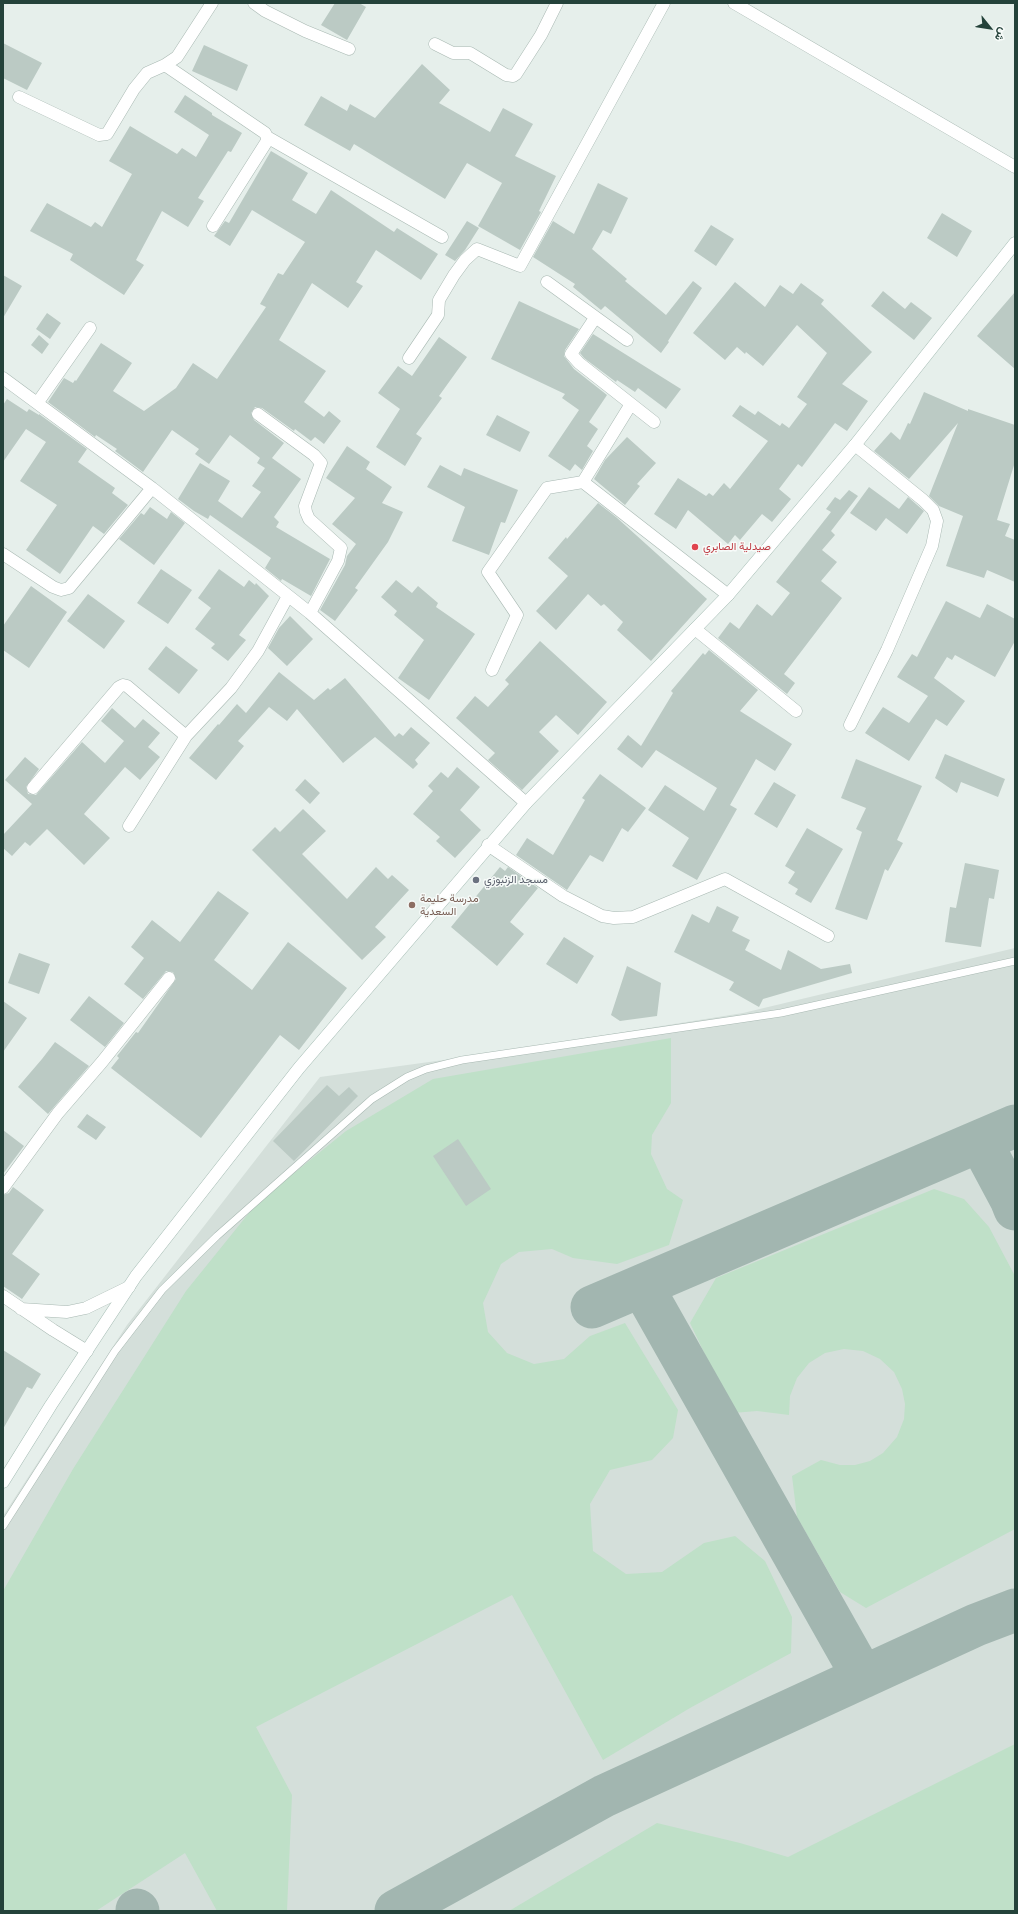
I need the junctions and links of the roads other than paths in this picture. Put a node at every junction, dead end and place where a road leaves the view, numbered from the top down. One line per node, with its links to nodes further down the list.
1 (212, 3): 8 (street)
2 (254, 3): 7 (street)
3 (557, 3): 6 (street)
4 (664, 3): 19 (street)
5 (734, 3): 11 (street)
6 (435, 44)
7 (349, 49)
8 (165, 65): 9 (street); 10 (street)
9 (19, 97)
10 (267, 136): 12 (street); 13 (street)
11 (1015, 167)
12 (213, 226)
13 (442, 237)
14 (1015, 243): 25 (street)
15 (547, 282): 16 (street)
16 (595, 318): 18 (street); 22 (street)
17 (90, 328): 21 (street)
18 (627, 340)
19 (409, 358)
20 (3, 378): 21 (street)
21 (38, 402): 27 (street)
22 (631, 404): 24 (street); 26 (street)
23 (258, 414): 31 (street)
24 (654, 422)
25 (855, 445): 29 (street); 35 (street)
26 (583, 482): 29 (street); 33 (street)
27 (152, 488): 28 (street); 30 (street)
28 (3, 554)
29 (728, 595): 32 (street)
30 (288, 596): 31 (street); 36 (street)
31 (310, 613): 38 (street)
32 (695, 629): 34 (street); 38 (street)
33 (492, 670)
34 (796, 710)
35 (850, 725)
36 (186, 736): 37 (street); 39 (street)
37 (33, 788)
38 (526, 803): 40 (street)
39 (129, 826)
40 (488, 845): 41 (street); 45 (street)
41 (828, 936)
42 (1015, 961): 50 (lane)
43 (169, 978): 44 (street)
44 (3, 1188)
45 (129, 1287): 47 (street); 48 (street)
46 (3, 1296): 47 (street)
47 (21, 1309): 48 (street)
48 (87, 1351): 49 (street)
49 (3, 1482)
50 (3, 1526)

